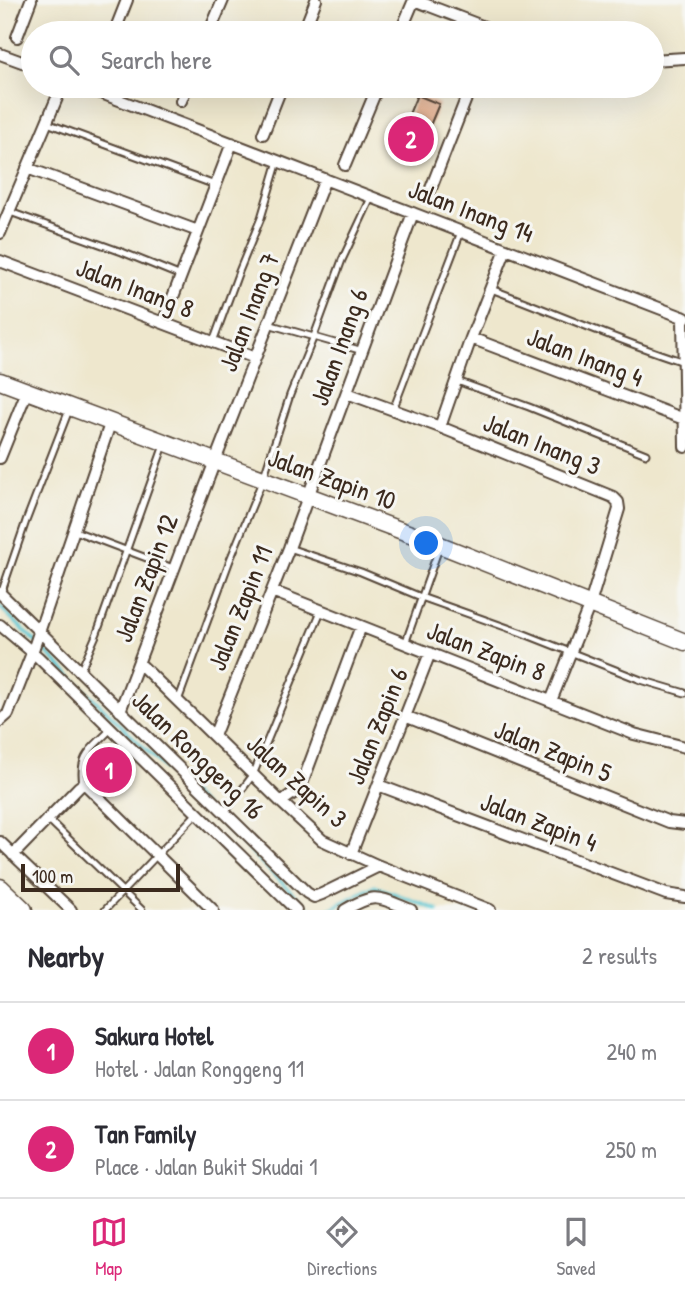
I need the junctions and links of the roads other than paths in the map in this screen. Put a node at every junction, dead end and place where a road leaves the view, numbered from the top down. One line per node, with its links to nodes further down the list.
1 (31, 0): 6 (street)
2 (127, 0): 7 (street)
3 (223, 0): 8 (street)
4 (316, 0): 9 (street)
5 (414, 0): 10 (street); 11 (street)
6 (22, 21)
7 (119, 21)
8 (214, 21)
9 (308, 21)
10 (405, 21)
11 (466, 21)
12 (21, 25): 13 (street)
13 (16, 37)
14 (0, 54): 17 (street)
15 (685, 58): 16 (street)
16 (664, 59)
17 (21, 62)
18 (57, 98): 25 (street)
19 (114, 98): 27 (street, Jalan Inang 14)
20 (182, 98): 24 (street)
21 (277, 98): 26 (street)
22 (373, 98): 29 (street)
23 (466, 98): 33 (street)
24 (181, 101)
25 (46, 122): 30 (street); 32 (lane)
26 (262, 134)
27 (232, 143): 28 (street, Jalan Inang 14); 32 (street)
28 (278, 161): 31 (street, Jalan Inang 14); 49 (lane)
29 (345, 165)
30 (27, 168): 35 (street); 37 (street)
31 (325, 179): 34 (street, Jalan Inang 14); 46 (street, Jalan Inang 7)
32 (215, 186): 37 (street)
33 (428, 196)
34 (371, 197): 36 (street, Jalan Inang 14); 47 (lane)
35 (9, 212): 39 (street); 42 (lane)
36 (413, 213): 38 (street, Jalan Inang 14); 50 (street, Jalan Inang 6)
37 (198, 231): 42 (street)
38 (461, 232): 40 (street, Jalan Inang 14); 58 (lane)
39 (0, 233)
40 (506, 249): 43 (street); 44 (street, Jalan Inang 14)
41 (0, 261): 45 (street, Jalan Inang 8)
42 (181, 276): 45 (street)
43 (491, 289): 48 (street); 52 (lane)
44 (684, 318): 52 (street)
45 (163, 323): 49 (street, Jalan Inang 8)
46 (268, 324): 47 (lane); 51 (street, Jalan Inang 7)
47 (314, 336): 50 (lane); 67 (lane)
48 (471, 338): 54 (street); 59 (street, Jalan Inang 4)
49 (213, 342): 51 (street, Jalan Inang 8)
50 (363, 351): 56 (street, Jalan Inang 6)
51 (255, 358): 66 (street, Jalan Inang 7)
52 (684, 362): 59 (street)
53 (0, 381): 55 (street, Jalan Zapin 10)
54 (457, 381): 61 (street); 64 (lane)
55 (27, 391): 57 (street, Jalan Zapin 10); 65 (street)
56 (347, 393): 58 (street, Jalan Inang 3); 68 (street, Jalan Inang 6)
57 (71, 407): 60 (street, Jalan Zapin 10); 75 (lane)
58 (393, 410): 61 (street, Jalan Inang 3)
59 (684, 419): 63 (street)
60 (111, 421): 62 (street, Jalan Zapin 10); 69 (street)
61 (440, 427): 77 (street, Jalan Inang 3)
62 (165, 442): 66 (street, Jalan Zapin 10); 72 (lane)
63 (685, 447)
64 (646, 454)
65 (0, 458)
66 (215, 461): 67 (street, Jalan Zapin 10); 73 (street, Jalan Zapin 12)
67 (263, 479): 68 (street, Jalan Zapin 10); 90 (lane)
68 (307, 496): 70 (street, Jalan Zapin 10); 71 (street, Jalan Zapin 11)
69 (75, 531): 72 (lane); 81 (street)
70 (440, 545): 76 (lane); 77 (street, Jalan Zapin 10)
71 (289, 548): 74 (street, Jalan Zapin 11); 76 (lane)
72 (125, 550): 73 (lane); 88 (lane)
73 (173, 568): 87 (street, Jalan Zapin 12)
74 (272, 591): 78 (street, Jalan Zapin 8); 96 (street, Jalan Zapin 11)
75 (0, 594): 81 (street, Jalan Ronggeng 16)
76 (422, 597): 83 (lane); 84 (lane)
77 (590, 604): 82 (street, Jalan Zapin 10); 84 (street)
78 (321, 611): 80 (street, Jalan Zapin 8); 98 (lane)
79 (0, 625): 85 (street, Jalan Ronggeng 16)
80 (360, 626): 83 (street, Jalan Zapin 8); 101 (street)
81 (40, 631): 85 (street); 88 (street, Jalan Ronggeng 16)
82 (685, 642)
83 (405, 644): 86 (street, Jalan Zapin 8)
84 (571, 652): 89 (lane); 91 (street)
85 (32, 653): 94 (street); 95 (street, Jalan Ronggeng 16)
86 (430, 653): 91 (street, Jalan Zapin 8); 93 (street, Jalan Zapin 6)
87 (139, 663): 90 (street, Jalan Zapin 3); 92 (street, Jalan Zapin 12)
88 (80, 673): 92 (street, Jalan Ronggeng 16)
89 (685, 693)
90 (178, 701): 96 (street, Jalan Zapin 3)
91 (551, 701): 97 (street, Jalan Zapin 8)
92 (120, 711): 103 (street, Jalan Ronggeng 16)
93 (405, 716): 100 (street, Jalan Zapin 6); 105 (street, Jalan Zapin 5)
94 (0, 721)
95 (112, 728): 99 (lane); 102 (street, Jalan Ronggeng 16)
96 (214, 736): 98 (street, Jalan Zapin 3)
97 (685, 747)
98 (253, 775): 101 (street, Jalan Zapin 3); 103 (lane)
99 (83, 785): 104 (street); 109 (street)
100 (378, 785): 107 (street, Jalan Zapin 6); 113 (street, Jalan Zapin 4)
101 (281, 802): 107 (street, Jalan Zapin 3)
102 (198, 813): 109 (lane); 119 (street, Jalan Ronggeng 16)
103 (224, 813): 110 (street, Jalan Ronggeng 16)
104 (48, 819): 108 (street); 112 (lane)
105 (685, 824)
106 (0, 842): 108 (street)
107 (351, 854): 110 (street, Jalan Zapin 3)
108 (13, 855): 115 (street)
109 (158, 855): 112 (lane); 118 (street)
110 (379, 866): 122 (street, Jalan Zapin 3)
111 (0, 888): 114 (main road)
112 (123, 892): 116 (lane); 117 (lane)
113 (685, 897)
114 (23, 910)
115 (71, 910)
116 (105, 910)
117 (142, 910)
118 (214, 910)
119 (296, 910)
120 (345, 910): 121 (street)
121 (411, 910)
122 (490, 910)

